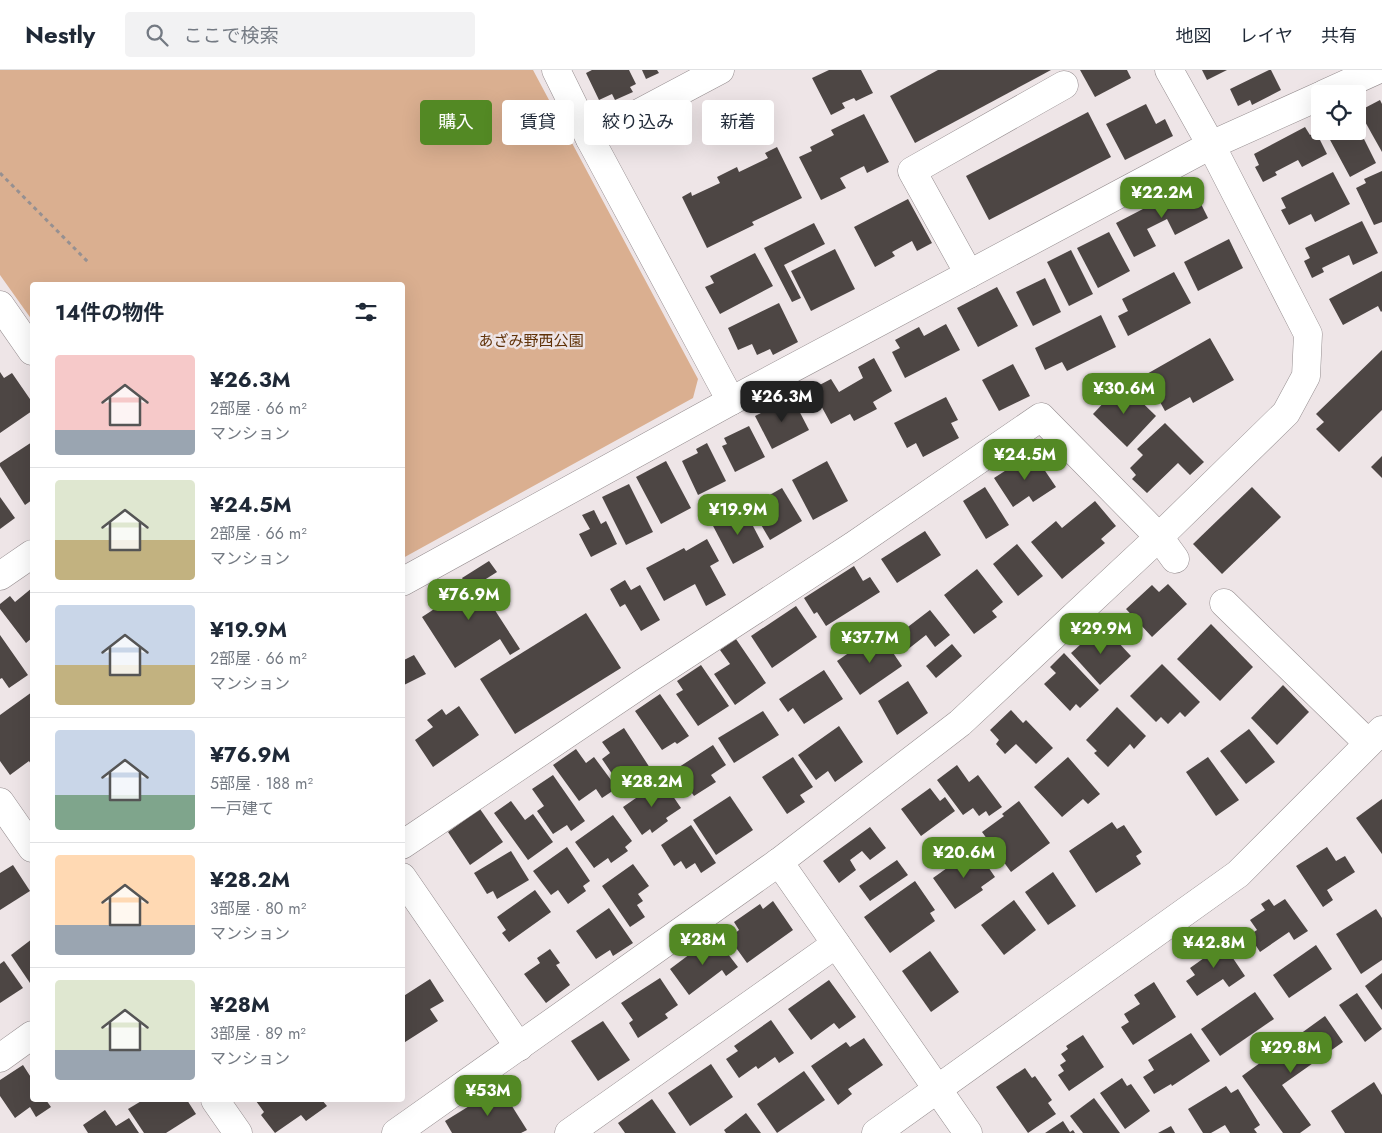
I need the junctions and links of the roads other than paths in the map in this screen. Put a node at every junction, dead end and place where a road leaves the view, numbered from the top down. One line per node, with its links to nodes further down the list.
1 (556, 70): 9 (street)
2 (720, 70): 7 (street)
3 (1169, 70): 11 (street)
4 (1377, 70): 6 (street)
5 (1064, 85): 12 (street)
6 (1344, 85)
7 (663, 100)
8 (1311, 100): 11 (street)
9 (584, 127)
10 (593, 145): 15 (street)
11 (1211, 145): 12 (street); 16 (street)
12 (969, 274): 15 (street)
13 (0, 305): 14 (street)
14 (30, 348)
15 (731, 401): 20 (street)
16 (1159, 537): 18 (street); 25 (street); 26 (street)
17 (30, 555): 19 (street)
18 (1175, 559)
19 (0, 576)
20 (405, 580)
21 (1224, 603): 22 (street)
22 (1375, 736): 32 (street)
23 (0, 802): 24 (street)
24 (21, 834)
25 (405, 842)
26 (779, 862): 28 (street); 30 (street)
27 (405, 881): 30 (street)
28 (836, 944): 32 (street); 36 (street)
29 (30, 1036): 31 (street)
30 (519, 1047): 35 (street)
31 (0, 1058)
32 (937, 1090): 37 (street); 38 (street)
33 (216, 1102): 34 (street)
34 (238, 1133)
35 (396, 1133)
36 (569, 1133)
37 (876, 1133)
38 (968, 1133)

